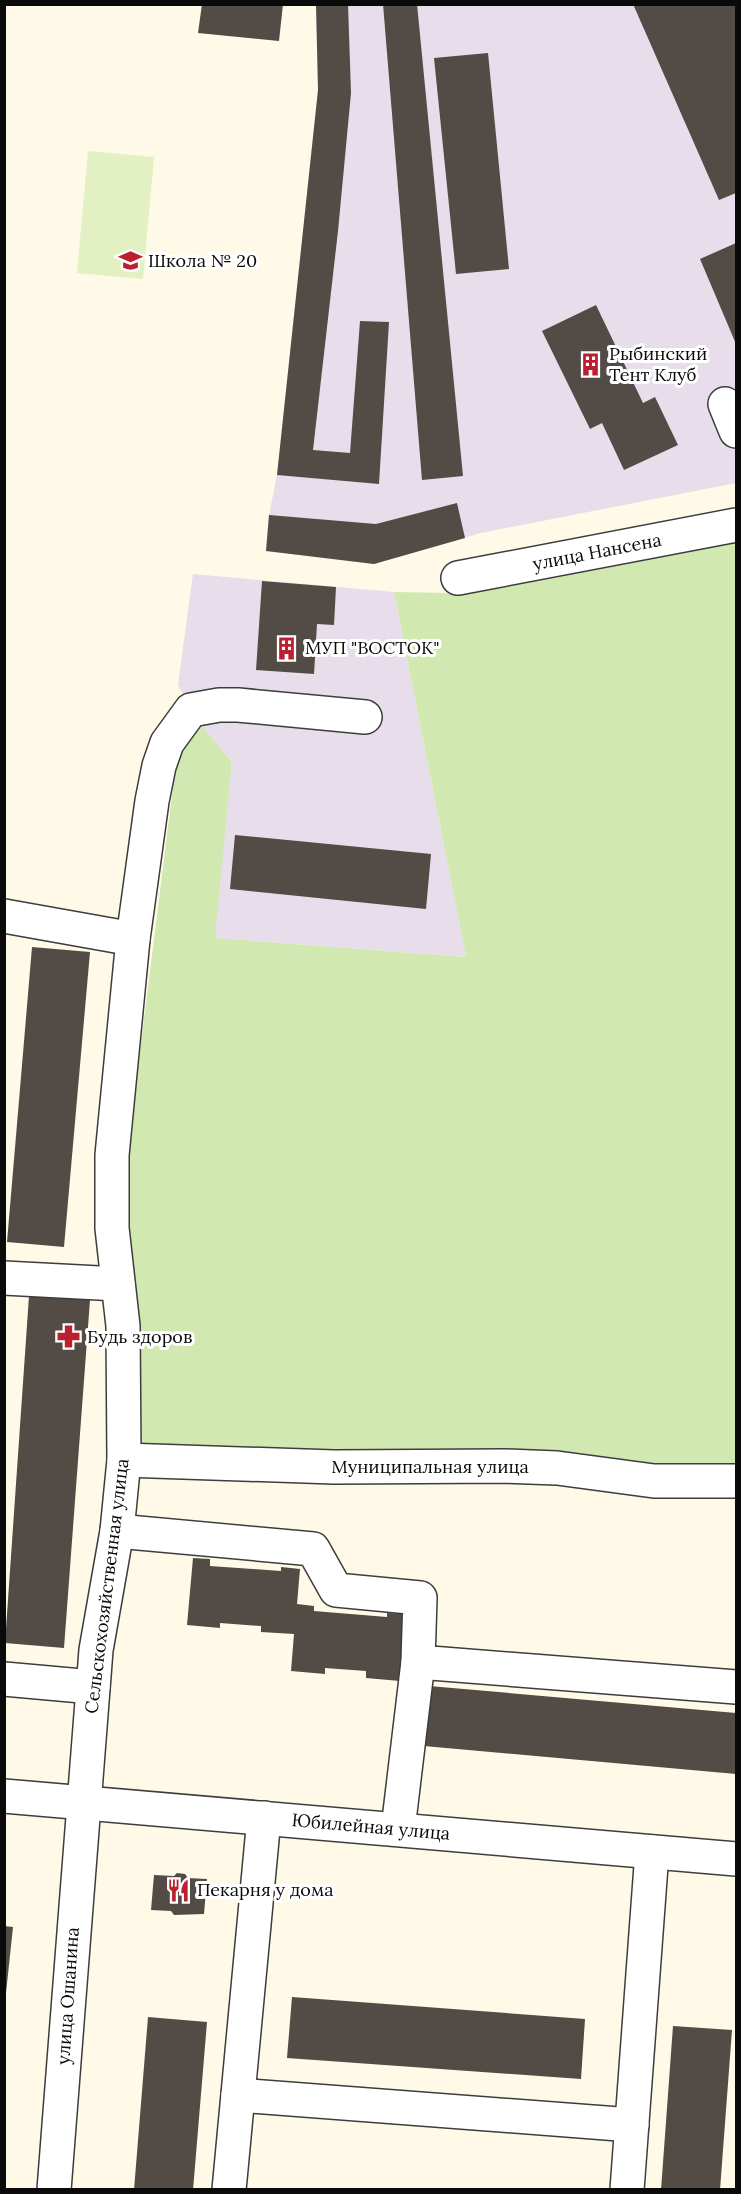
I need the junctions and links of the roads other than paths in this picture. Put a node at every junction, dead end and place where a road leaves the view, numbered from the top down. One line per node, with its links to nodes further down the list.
1 (736, 525): 2 (street, улица Нансена)
2 (458, 578)
3 (365, 717): 5 (street, Сельскохозяйственная улица)
4 (4, 916): 5 (street)
5 (133, 939): 7 (street, Сельскохозяйственная улица)
6 (4, 1278): 7 (street)
7 (118, 1284): 8 (street, Сельскохозяйственная улица)
8 (123, 1460): 9 (street, Муниципальная улица); 10 (street, Сельскохозяйственная улица)
9 (736, 1481)
10 (117, 1531): 11 (street); 13 (street, Сельскохозяйственная улица)
11 (418, 1662): 14 (street); 18 (street)
12 (4, 1679): 13 (street)
13 (93, 1687): 16 (street, Сельскохозяйственная улица)
14 (736, 1687)
15 (4, 1796): 16 (street, Юбилейная улица)
16 (84, 1802): 17 (street, Юбилейная улица); 23 (street, улица Ошанина)
17 (264, 1818): 18 (street, Юбилейная улица); 21 (street)
18 (398, 1829): 19 (street, Юбилейная улица)
19 (652, 1852): 20 (street, Юбилейная улица); 22 (street)
20 (736, 1859)
21 (238, 2095): 22 (street); 24 (street)
22 (632, 2125): 25 (street)
23 (54, 2190)
24 (229, 2190)
25 (627, 2190)

